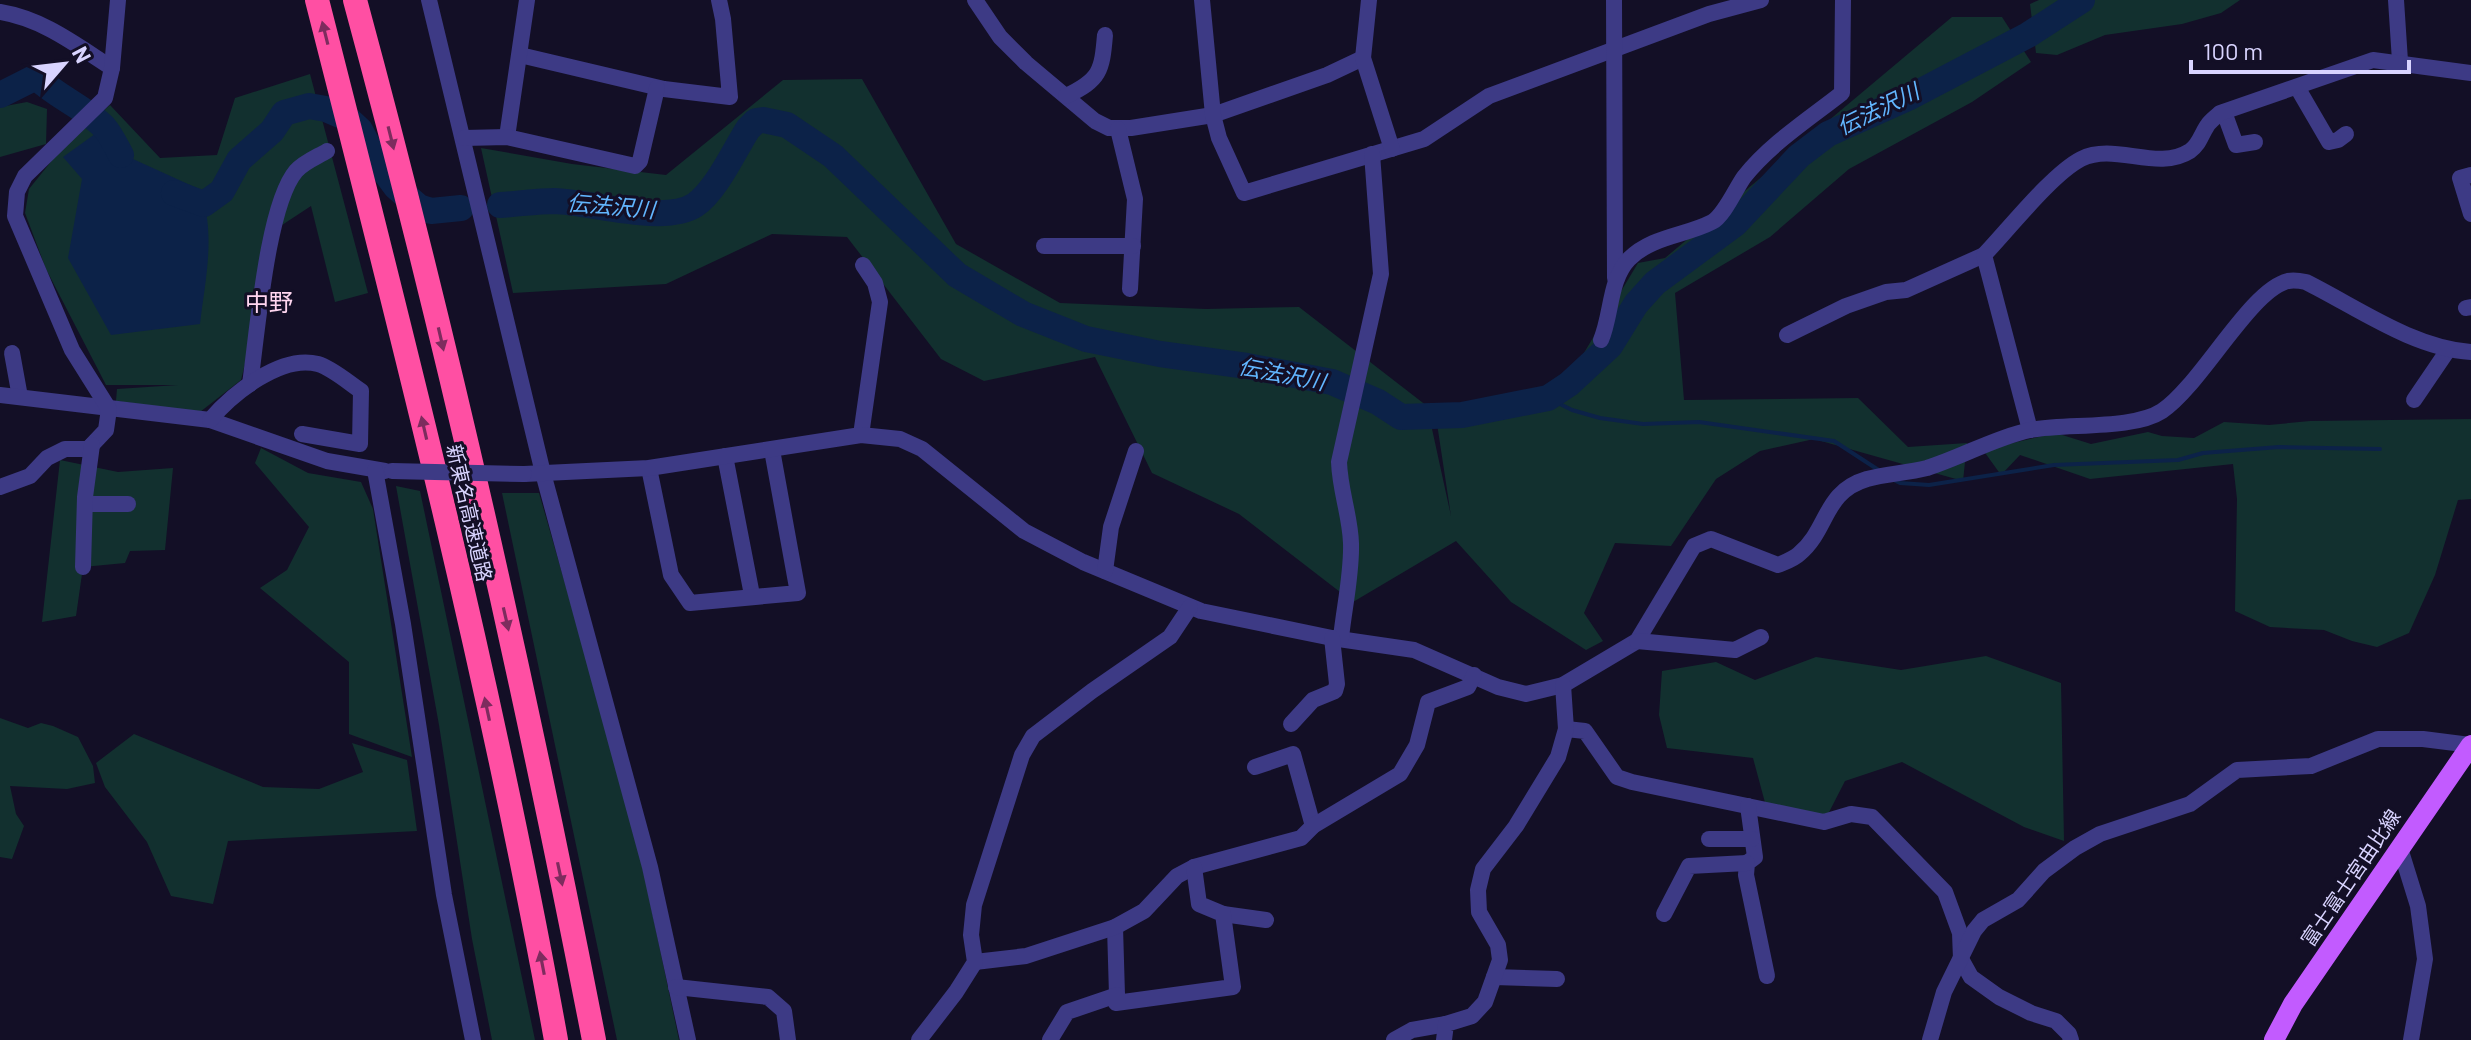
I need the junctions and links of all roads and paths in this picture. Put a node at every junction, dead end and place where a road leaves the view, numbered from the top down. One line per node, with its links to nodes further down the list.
1 (118, 0): 20 (street)
2 (317, 0): 100 (highway, 新東名高速道路, one-way to 2)
3 (355, 0): 101 (highway, 新東名高速道路, one-way to 101)
4 (429, 0): 30 (street)
5 (527, 0): 17 (street)
6 (719, 0): 23 (street)
7 (975, 0): 24 (street)
8 (1202, 0): 26 (street)
9 (1369, 0): 18 (street)
10 (1614, 0): 16 (street)
11 (1761, 0): 16 (street)
12 (1843, 0): 41 (street)
13 (2396, 0): 19 (street)
14 (0, 12): 20 (street)
15 (1105, 35): 24 (street)
16 (1615, 48): 32 (street); 41 (street)
17 (520, 55): 23 (street); 29 (street)
18 (1363, 58): 26 (street); 32 (street)
19 (2400, 61): 21 (street); 22 (street)
20 (112, 68): 52 (street)
21 (2471, 73)
22 (2297, 87): 25 (street); 28 (street)
23 (657, 88): 29 (street)
24 (1066, 96): 27 (street)
25 (2224, 112): 31 (street); 39 (street)
26 (1213, 115): 27 (street); 34 (street)
27 (1118, 129): 38 (street)
28 (2346, 134)
29 (507, 137): 30 (street)
30 (464, 138): 63 (street)
31 (2255, 142)
32 (1392, 149): 34 (street)
33 (327, 151): 48 (street)
34 (1372, 154): 72 (street)
35 (2471, 175): 36 (street)
36 (2471, 214)
37 (1044, 246): 38 (street)
38 (1133, 246): 42 (street)
39 (1984, 255): 43 (street); 54 (street)
40 (863, 265): 56 (street)
41 (1615, 288): 44 (street)
42 (1130, 289)
43 (1787, 335)
44 (1601, 340)
45 (2448, 350): 46 (street); 51 (street); 54 (street)
46 (2471, 352)
47 (12, 353): 50 (street)
48 (250, 384): 53 (street); 55 (street)
49 (0, 395): 50 (street)
50 (20, 397): 52 (street)
51 (2414, 400)
52 (109, 409): 53 (street); 57 (street)
53 (210, 420): 62 (street)
54 (2030, 430): 73 (street)
55 (302, 434)
56 (861, 435): 58 (street); 68 (street)
57 (92, 445): 64 (street); 65 (street)
58 (772, 450): 60 (street); 69 (street)
59 (1136, 451): 68 (street)
60 (725, 456): 61 (street); 69 (street)
61 (649, 468): 63 (street); 69 (street)
62 (383, 471): 63 (street, bridge); 99 (street)
63 (543, 473): 96 (street)
64 (0, 487)
65 (85, 504): 66 (street); 67 (street)
66 (128, 504)
67 (83, 567)
68 (1105, 571): 70 (street)
69 (752, 595)
70 (1190, 607): 72 (street); 92 (street)
71 (1761, 637): 73 (street)
72 (1336, 638): 74 (street); 76 (street)
73 (1637, 641): 75 (street)
74 (1474, 675): 75 (street); 81 (street)
75 (1563, 685): 77 (street)
76 (1291, 724)
77 (1566, 729): 80 (street); 94 (street)
78 (2471, 745): 84 (main road, 富士富士宮由比線); 91 (street)
79 (1255, 767): 81 (street)
80 (1748, 806): 83 (street); 91 (street)
81 (1313, 826): 86 (street)
82 (1709, 839): 83 (street)
83 (1752, 839): 85 (street)
84 (2400, 848): 109 (main road, 富士富士宮由比線); 110 (street)
85 (1747, 863): 88 (street); 93 (street)
86 (1194, 867): 87 (street); 90 (street)
87 (1223, 914): 89 (street); 97 (street)
88 (1664, 914)
89 (1266, 920)
90 (1115, 927): 92 (street); 97 (street)
91 (1961, 959): 107 (street); 108 (street)
92 (975, 962): 104 (street)
93 (1767, 976)
94 (1494, 977): 95 (street); 98 (street)
95 (1557, 979)
96 (676, 987): 102 (street); 103 (street)
97 (1117, 995): 105 (street)
98 (1445, 1032): 106 (street)
99 (473, 1040)
100 (556, 1040)
101 (594, 1040)
102 (688, 1040)
103 (788, 1040)
104 (919, 1040)
105 (1050, 1040)
106 (1394, 1040)
107 (1930, 1040)
108 (2071, 1040)
109 (2274, 1040)
110 (2411, 1040)

